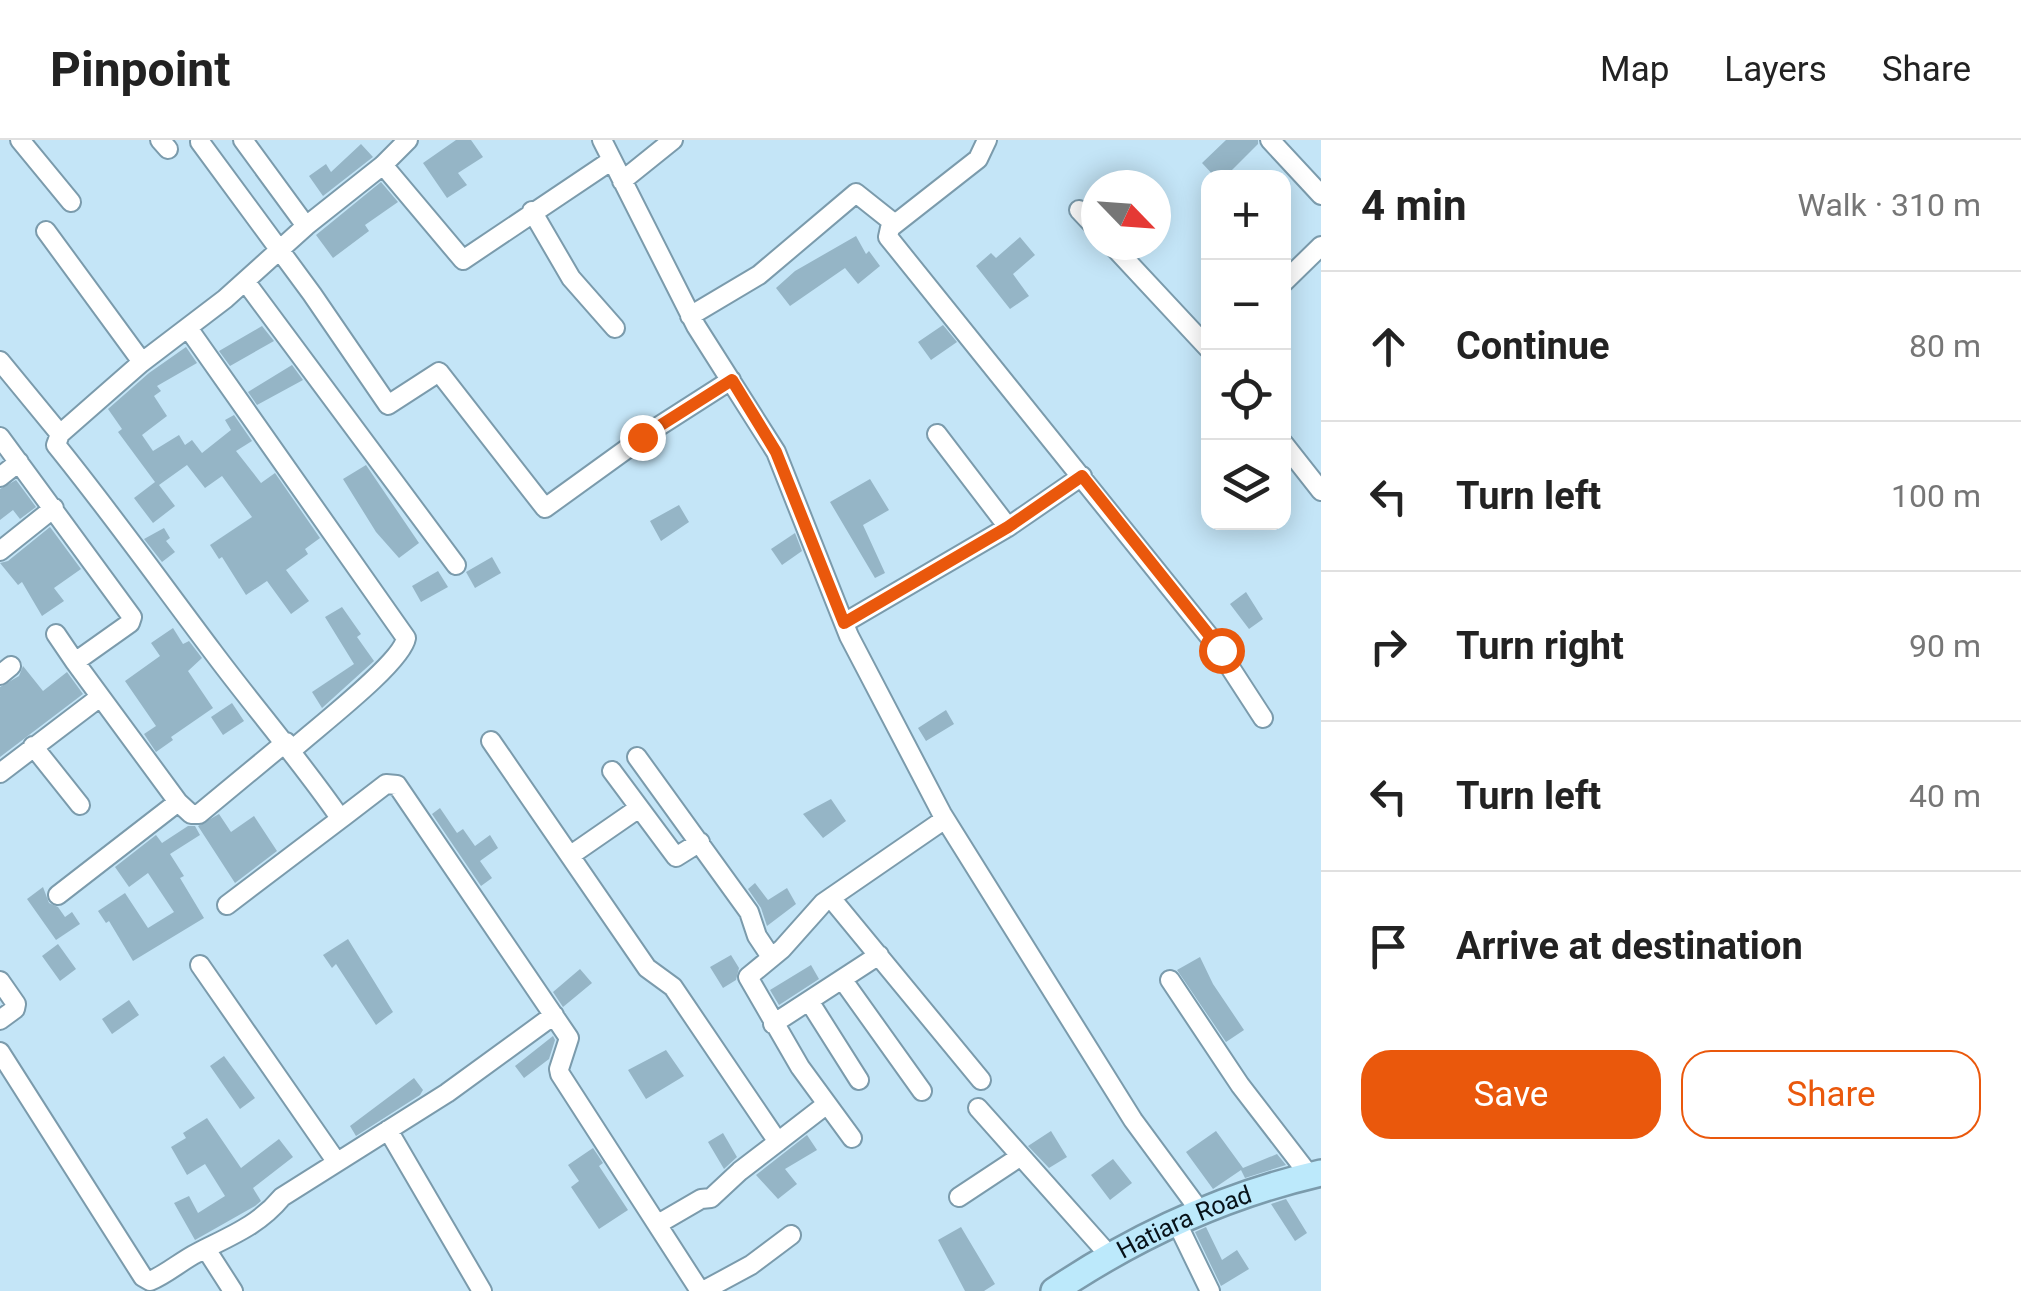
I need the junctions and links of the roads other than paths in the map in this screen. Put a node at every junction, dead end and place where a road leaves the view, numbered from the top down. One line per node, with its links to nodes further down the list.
1 (20, 140): 13 (street)
2 (243, 140): 16 (street)
3 (408, 140): 10 (street)
4 (602, 140): 9 (street)
5 (672, 140): 11 (street)
6 (987, 140): 15 (street)
7 (1270, 140): 12 (street)
8 (200, 142): 19 (street)
9 (612, 160): 11 (street); 14 (street)
10 (384, 164): 14 (street); 16 (street)
11 (622, 181): 23 (street)
12 (1318, 186)
13 (71, 202)
14 (532, 212): 25 (street)
15 (895, 224): 23 (street); 35 (street)
16 (306, 226): 19 (street)
17 (46, 231): 28 (street)
18 (1321, 246): 21 (street)
19 (280, 250): 22 (street); 29 (street)
20 (1126, 260): 26 (street)
21 (1291, 275)
22 (245, 280): 24 (street); 41 (street)
23 (690, 316): 29 (street)
24 (188, 328): 28 (street); 49 (street)
25 (615, 328)
26 (1201, 340)
27 (0, 361): 30 (street)
28 (142, 362): 30 (street)
29 (732, 380): 42 (street)
30 (60, 434): 49 (street)
31 (937, 434): 39 (street)
32 (0, 438): 34 (street)
33 (1291, 453): 37 (street)
34 (19, 462): 36 (street); 38 (street)
35 (1082, 476): 39 (street); 46 (street)
36 (0, 477)
37 (1321, 491)
38 (54, 508): 40 (street); 44 (street)
39 (1008, 527): 42 (street)
40 (0, 550)
41 (456, 565)
42 (844, 623): 57 (street)
43 (56, 634): 44 (street)
44 (75, 662): 45 (street)
45 (100, 697): 48 (street); 53 (street)
46 (1264, 718)
47 (491, 740): 59 (street)
48 (32, 746): 52 (street); 54 (street)
49 (288, 746): 53 (street); 56 (street)
50 (637, 758): 58 (street)
51 (612, 771): 55 (street)
52 (0, 774)
53 (178, 802): 60 (street)
54 (80, 805)
55 (639, 808): 58 (street); 59 (street)
56 (343, 817): 62 (street); 70 (street)
57 (945, 819): 61 (street); 86 (street)
58 (700, 842): 64 (street)
59 (572, 855): 81 (street)
60 (58, 895)
61 (831, 898): 63 (street); 64 (street)
62 (227, 906)
63 (878, 955): 66 (street); 75 (street)
64 (771, 957): 72 (street)
65 (200, 964): 83 (street)
66 (842, 979): 69 (street); 76 (street)
67 (1170, 980): 84 (street)
68 (0, 981): 71 (street)
69 (810, 1001): 72 (street); 74 (street)
70 (554, 1015): 79 (street); 88 (street)
71 (0, 1020)
72 (773, 1024): 77 (street)
73 (0, 1052): 90 (street)
74 (859, 1080)
75 (981, 1080)
76 (922, 1091)
77 (827, 1104): 80 (street); 81 (street)
78 (978, 1108): 82 (street)
79 (388, 1130): 83 (street); 93 (street)
80 (852, 1138)
81 (778, 1142): 88 (street)
82 (1021, 1156): 85 (street); 91 (street)
83 (336, 1162): 90 (street)
84 (1316, 1174): 86 (street, Hatiara Road)
85 (959, 1197)
86 (1200, 1211): 87 (street, Hatiara Road)
87 (1176, 1221): 91 (street, Hatiara Road); 96 (street)
88 (658, 1224): 94 (street)
89 (791, 1235): 94 (street)
90 (206, 1249): 92 (street)
91 (1109, 1255): 95 (street, Hatiara Road)
92 (233, 1291)
93 (482, 1291)
94 (702, 1291)
95 (1054, 1291)
96 (1210, 1291)

